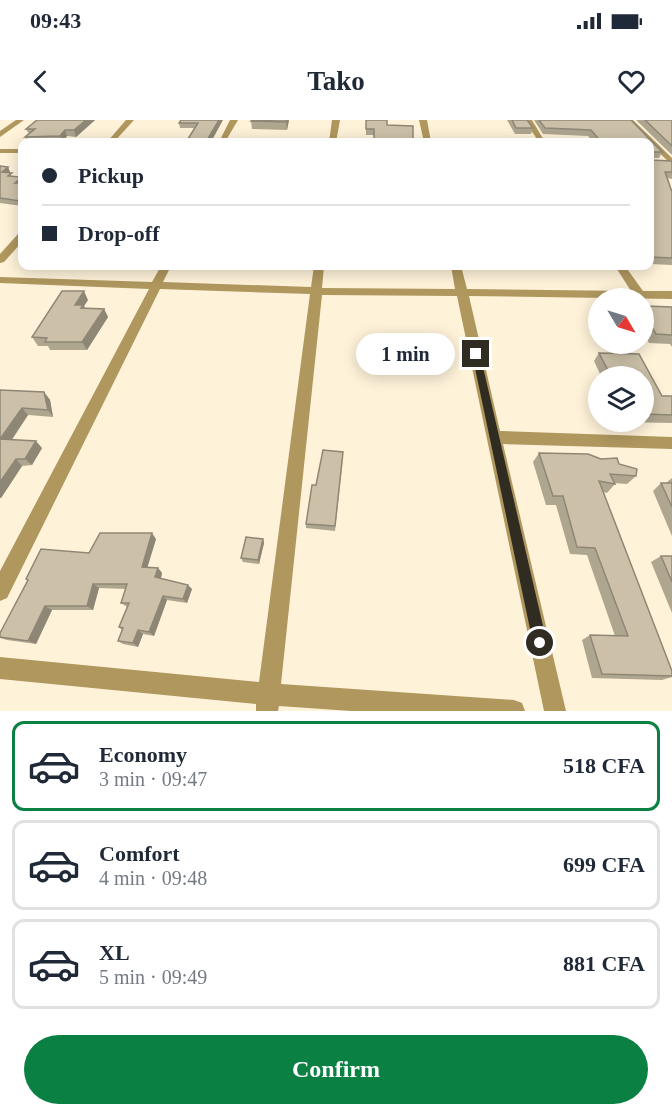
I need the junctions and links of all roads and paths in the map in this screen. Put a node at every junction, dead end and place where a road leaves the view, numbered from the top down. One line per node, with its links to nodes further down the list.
1 (20, 120): 8 (street)
2 (130, 120): 9 (street)
3 (234, 120): 10 (street)
4 (336, 120): 11 (street)
5 (423, 120): 12 (street)
6 (528, 120): 13 (street)
7 (629, 120): 14 (street)
8 (0, 135)
9 (114, 138)
10 (224, 138)
11 (334, 138)
12 (427, 138)
13 (539, 138)
14 (647, 138)
15 (654, 144): 19 (street)
16 (0, 151): 17 (street)
17 (18, 151)
18 (660, 162): 19 (street)
19 (672, 162)
20 (18, 240): 21 (street)
21 (0, 260)
22 (164, 270): 27 (street)
23 (319, 270): 29 (street)
24 (457, 270): 30 (street)
25 (623, 270): 28 (street)
26 (0, 280): 27 (street)
27 (157, 286): 29 (street); 36 (street)
28 (635, 288)
29 (316, 291): 30 (street); 38 (street)
30 (462, 292): 31 (street); 34 (street)
31 (588, 293)
32 (654, 293): 33 (street)
33 (672, 294)
34 (495, 437): 35 (street); 40 (street)
35 (672, 443)
36 (0, 591)
37 (0, 668): 38 (street)
38 (268, 702): 39 (street)
39 (514, 711)
40 (555, 711)

